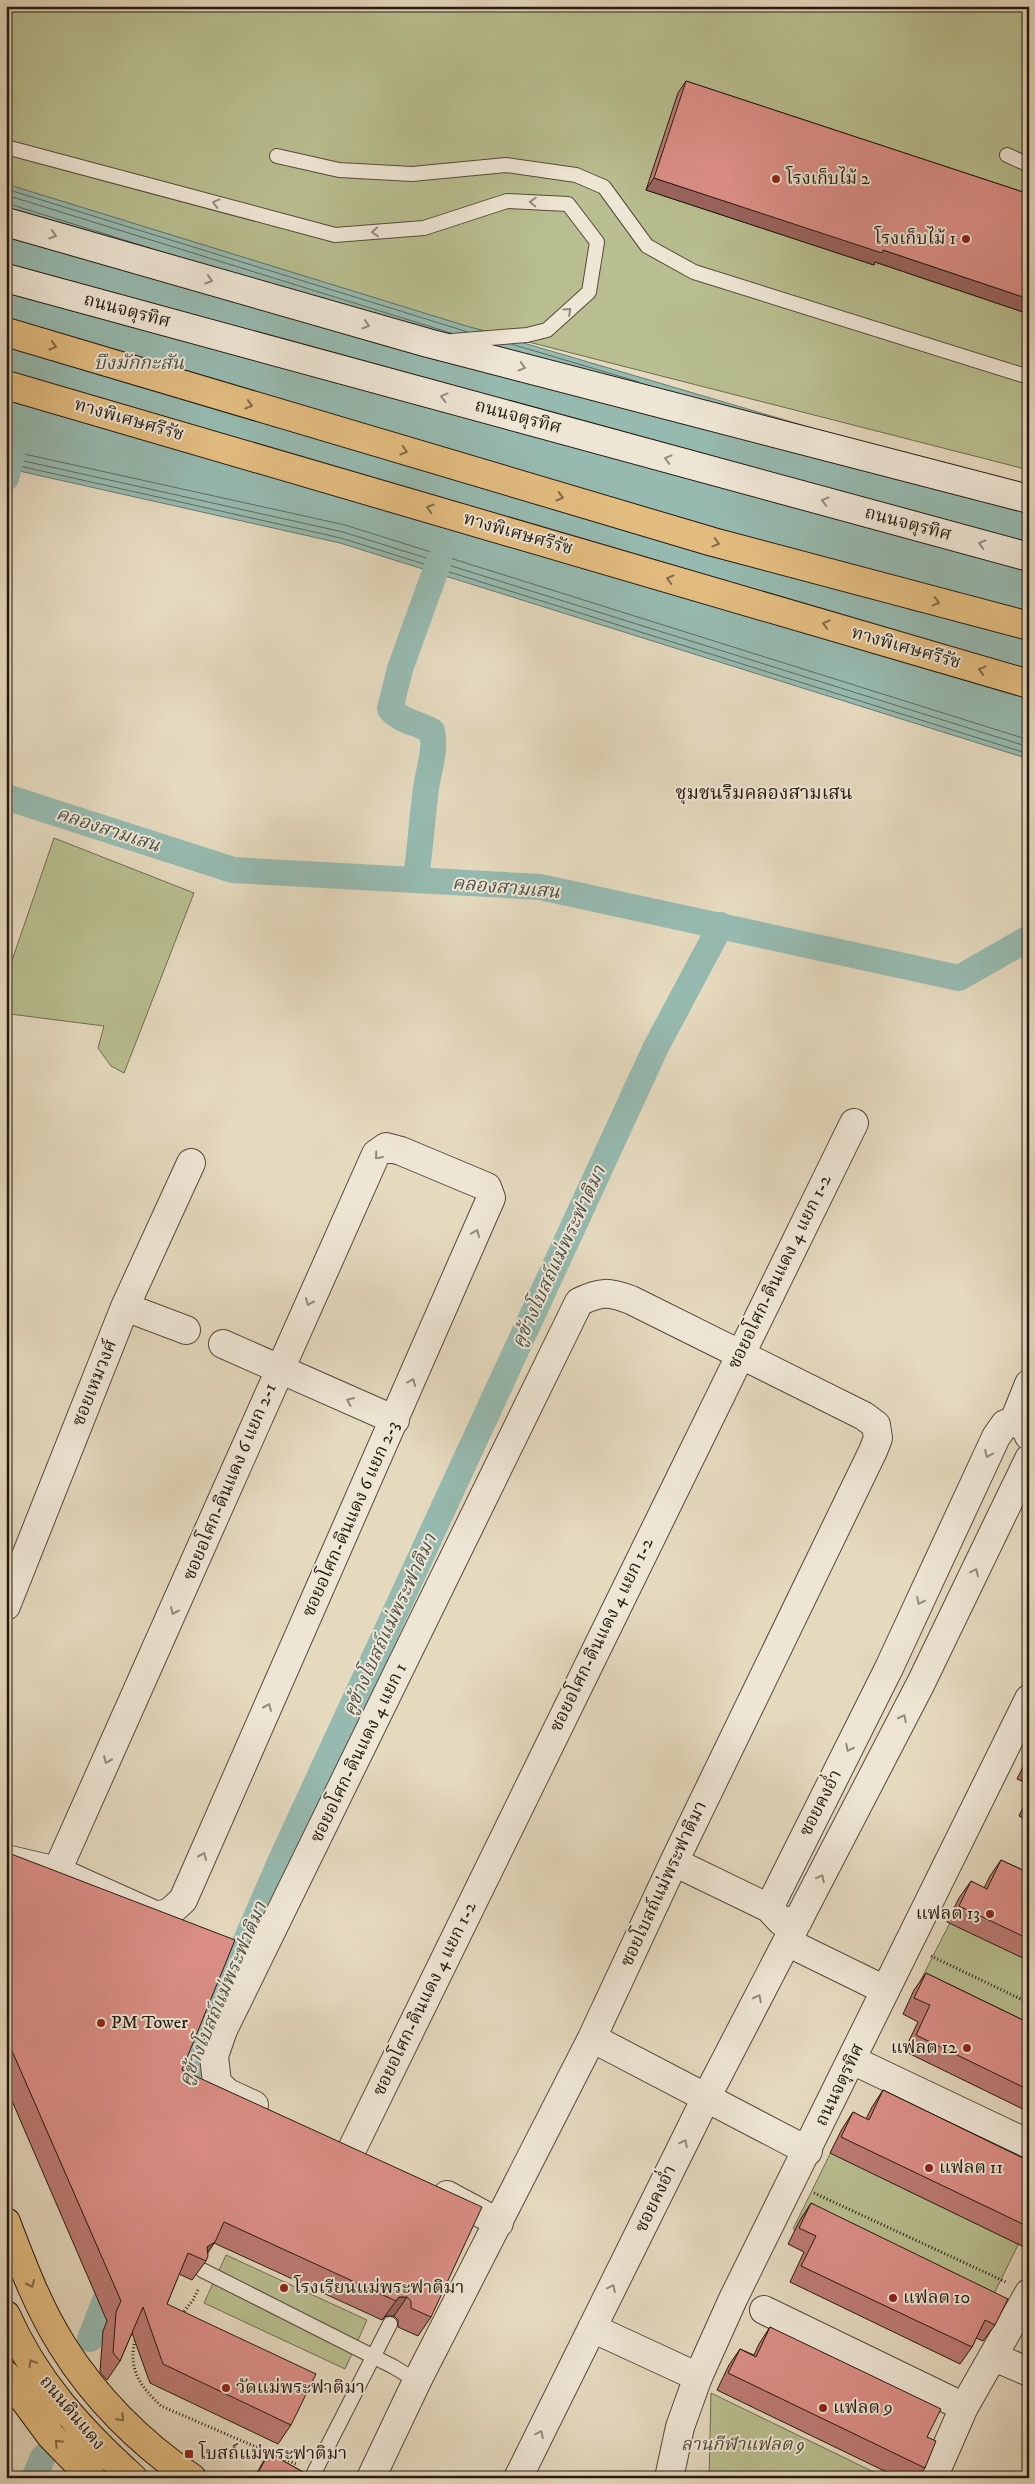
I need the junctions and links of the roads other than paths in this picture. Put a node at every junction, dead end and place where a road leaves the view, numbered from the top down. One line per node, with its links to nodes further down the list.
1 (6, 147): 8 (lane, one-way to 1)
2 (1008, 155): 4 (lane)
3 (277, 156): 9 (lane)
4 (1029, 166)
5 (6, 222): 8 (street, one-way to 8)
6 (6, 278): 12 (street, ถนนจตุรทิศ, one-way to 6)
7 (6, 332): 13 (main road, one-way to 13)
8 (428, 343): 11 (street, one-way to 11)
9 (1029, 377)
10 (6, 385): 14 (main road, ทางพิเศษศรีรัช, one-way to 10)
11 (1029, 499)
12 (1029, 557)
13 (1029, 626)
14 (1029, 684)
15 (854, 1123): 21 (street, ซอยอโศก-ดินแดง 4 แยก 1-2)
16 (191, 1163): 18 (street, ซอยเหมวงศ์)
17 (437, 1166): 22 (street, ซอยอโศก-ดินแดง 6 แยก 2-1, one-way to 22); 24 (street, ซอยอโศก-ดินแดง 6 แยก 2-3, one-way to 17)
18 (125, 1307): 19 (street); 27 (street, ซอยเหมวงศ์)
19 (186, 1330)
20 (223, 1344): 22 (street)
21 (739, 1356): 32 (street, ซอยโบสถ์แม่พระฟาติมา); 40 (street, ซอยอโศก-ดินแดง 4 แยก 1); 43 (street, ซอยอโศก-ดินแดง 4 แยก 1-2)
22 (278, 1369): 24 (street, one-way to 22); 33 (street, ซอยอโศก-ดินแดง 6 แยก 2-1, one-way to 33)
23 (1029, 1384): 25 (street)
24 (395, 1420): 33 (street, ซอยอโศก-ดินแดง 6 แยก 2-3, one-way to 24)
25 (1021, 1429): 28 (street, ซอยคงอ่ำ, one-way to 28)
26 (1029, 1459): 29 (street, ซอยคงอ่ำ, one-way to 26)
27 (6, 1606)
28 (889, 1668): 29 (street); 34 (street, ซอยคงอ่ำ, one-way to 34)
29 (921, 1683): 35 (street, ซอยคงอ่ำ, one-way to 29)
30 (1029, 1699): 36 (street, ถนนจตุรทิศ)
31 (6, 1859): 33 (street)
32 (674, 1862): 34 (street); 37 (street, ซอยโบสถ์แม่พระฟาติมา)
33 (57, 1871)
34 (769, 1908): 35 (street)
35 (793, 1932): 36 (street); 39 (street, ซอยคงอ่ำ, one-way to 35)
36 (885, 1990): 38 (street, ถนนจตุรทิศ)
37 (592, 2038): 39 (street); 48 (street, ซอยโบสถ์แม่พระฟาติมา)
38 (852, 2060): 42 (street); 44 (street, ถนนจตุรทิศ)
39 (706, 2098): 44 (street); 54 (street, ซอยคงอ่ำ, one-way to 39)
40 (281, 2117)
41 (325, 2137): 43 (street)
42 (1029, 2144)
43 (352, 2149): 45 (street)
44 (808, 2151): 59 (street, ถนนจตุรทิศ)
45 (379, 2162)
46 (424, 2184): 48 (street)
47 (6, 2222): 65 (main road, one-way to 65)
48 (499, 2223): 60 (street, ซอยโบสถ์แม่พระฟาติมา)
49 (204, 2272): 55 (lane)
50 (1020, 2289): 56 (street)
51 (764, 2310): 61 (street)
52 (6, 2315): 64 (main road, ถนนดินแดง, one-way to 52)
53 (390, 2324): 55 (lane)
54 (592, 2328): 59 (street); 67 (street, ซอยคงอ่ำ, one-way to 54)
55 (374, 2357): 60 (lane); 62 (lane)
56 (994, 2357): 57 (street); 61 (street)
57 (1029, 2372)
58 (6, 2375): 63 (main road, one-way to 58)
59 (698, 2377): 68 (street, ถนนจตุรทิศ)
60 (417, 2381): 66 (street, ซอยโบสถ์แม่พระฟาติมา)
61 (964, 2407): 69 (street)
62 (314, 2473)
63 (92, 2478)
64 (133, 2478)
65 (192, 2478)
66 (371, 2478)
67 (518, 2478)
68 (670, 2478)
69 (933, 2478)

